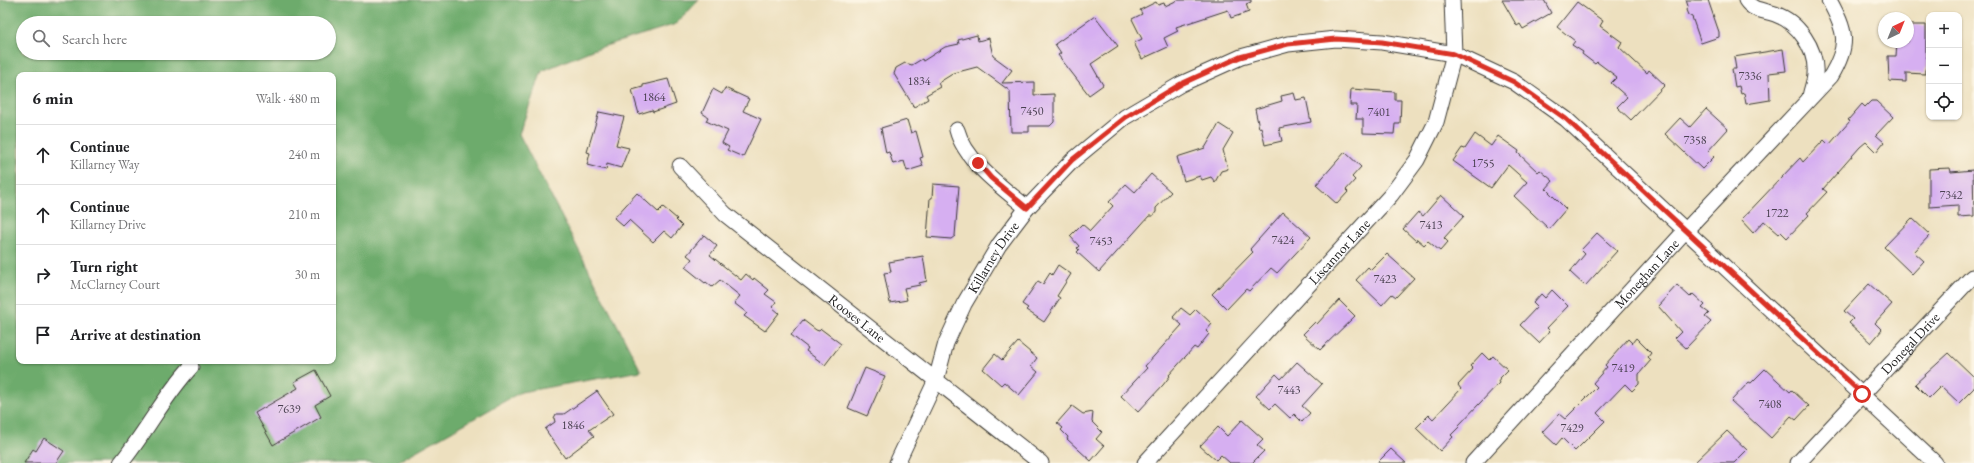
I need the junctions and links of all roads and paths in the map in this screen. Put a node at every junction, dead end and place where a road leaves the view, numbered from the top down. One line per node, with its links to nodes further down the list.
1 (1452, 0): 4 (street, Liscannor Lane)
2 (1746, 0): 5 (street)
3 (1829, 0): 5 (street, Moneghan Lane)
4 (1454, 54): 8 (street, Killarney Drive); 9 (street, Killarney Drive); 17 (street, Liscannor Lane)
5 (1809, 99): 9 (street, Moneghan Lane)
6 (957, 130): 8 (street)
7 (680, 166): 12 (street, Rooses Lane)
8 (1027, 208): 12 (street, Killarney Drive)
9 (1686, 230): 13 (street, Killarney Drive); 18 (street, Moneghan Lane)
10 (1972, 277): 13 (street, Donegal Drive)
11 (191, 367): 14 (street)
12 (936, 380): 15 (street, Killarney Drive); 16 (street, Rooses Lane)
13 (1862, 394): 19 (street, Donegal Drive); 20 (street, Killarney Drive)
14 (121, 463)
15 (896, 463)
16 (1041, 463)
17 (1144, 463)
18 (1473, 463)
19 (1798, 463)
20 (1935, 463)

